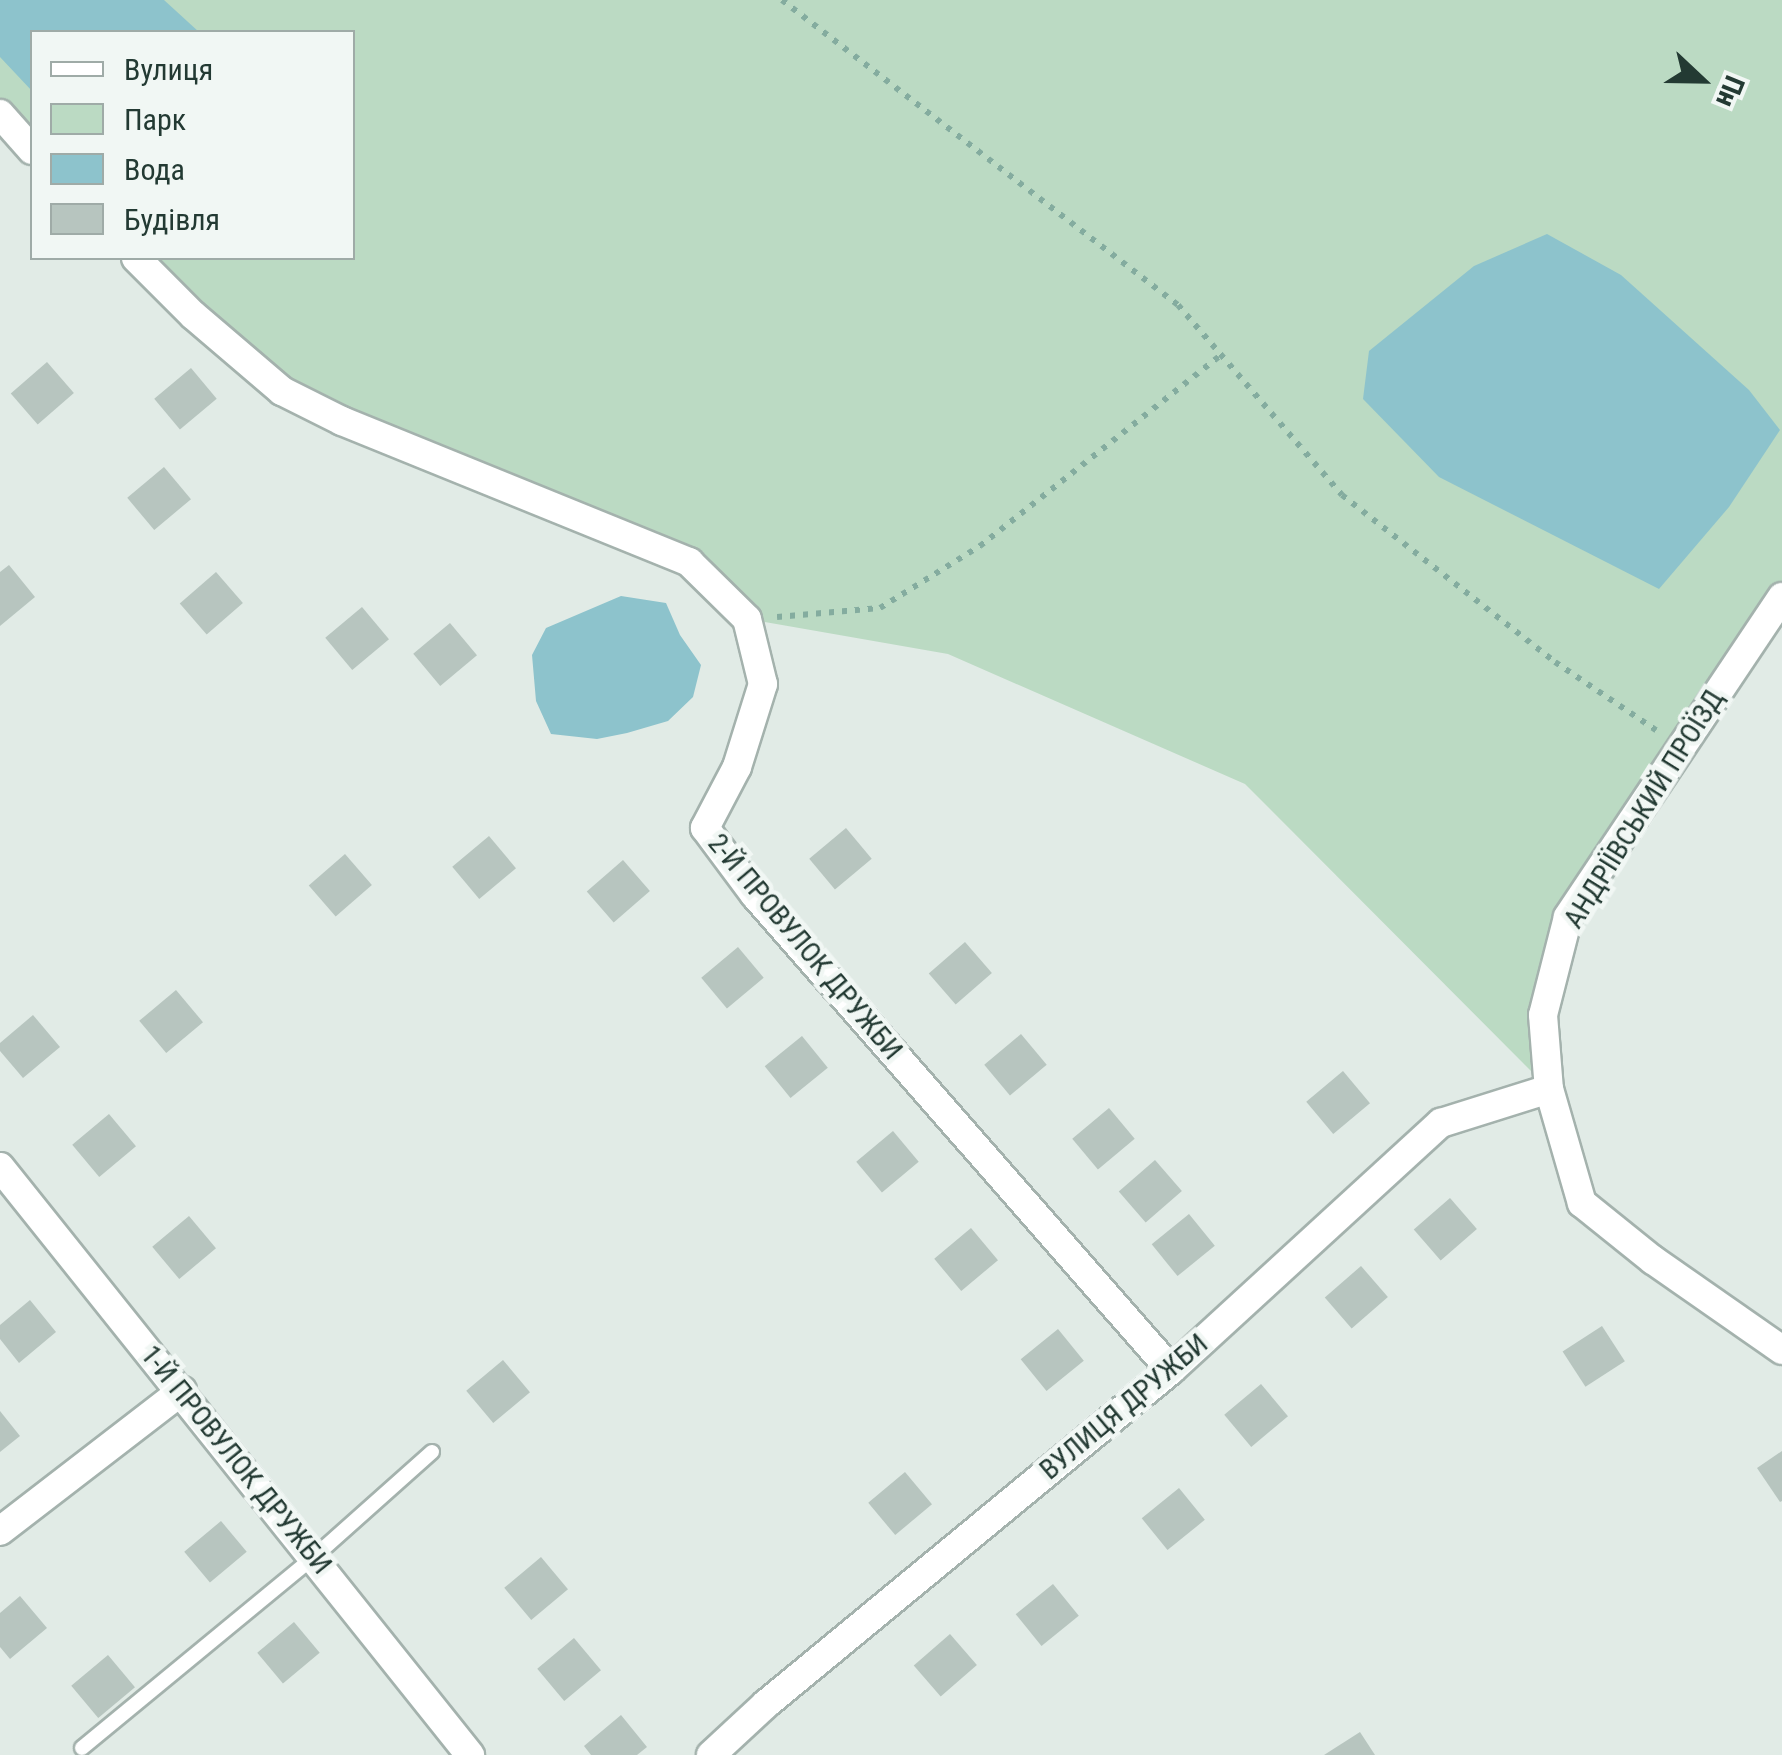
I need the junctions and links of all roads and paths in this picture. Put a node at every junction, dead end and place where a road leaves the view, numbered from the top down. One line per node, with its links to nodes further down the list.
1 (782, 0): 5 (path)
2 (0, 114): 3 (street)
3 (30, 148)
4 (138, 260): 7 (street)
5 (1222, 356): 7 (path); 8 (path)
6 (1782, 596): 8 (street, АНДРІЇВСЬКИЙ ПРОЇЗД)
7 (747, 619): 12 (street, 2-Й ПРОВУЛОК ДРУЖБИ)
8 (1682, 747): 9 (street, АНДРІЇВСЬКИЙ ПРОЇЗД)
9 (1549, 1088): 11 (street, АНДРІЇВСЬКИЙ ПРОЇЗД); 12 (street, ВУЛИЦЯ ДРУЖБИ)
10 (0, 1167): 13 (street, 1-Й ПРОВУЛОК ДРУЖБИ)
11 (1782, 1350)
12 (1171, 1370): 19 (street, ВУЛИЦЯ ДРУЖБИ)
13 (182, 1391): 15 (street); 16 (street, 1-Й ПРОВУЛОК ДРУЖБИ)
14 (432, 1452): 16 (lane)
15 (0, 1531)
16 (314, 1557): 17 (lane); 18 (street, 1-Й ПРОВУЛОК ДРУЖБИ)
17 (82, 1748)
18 (470, 1755)
19 (712, 1755)

